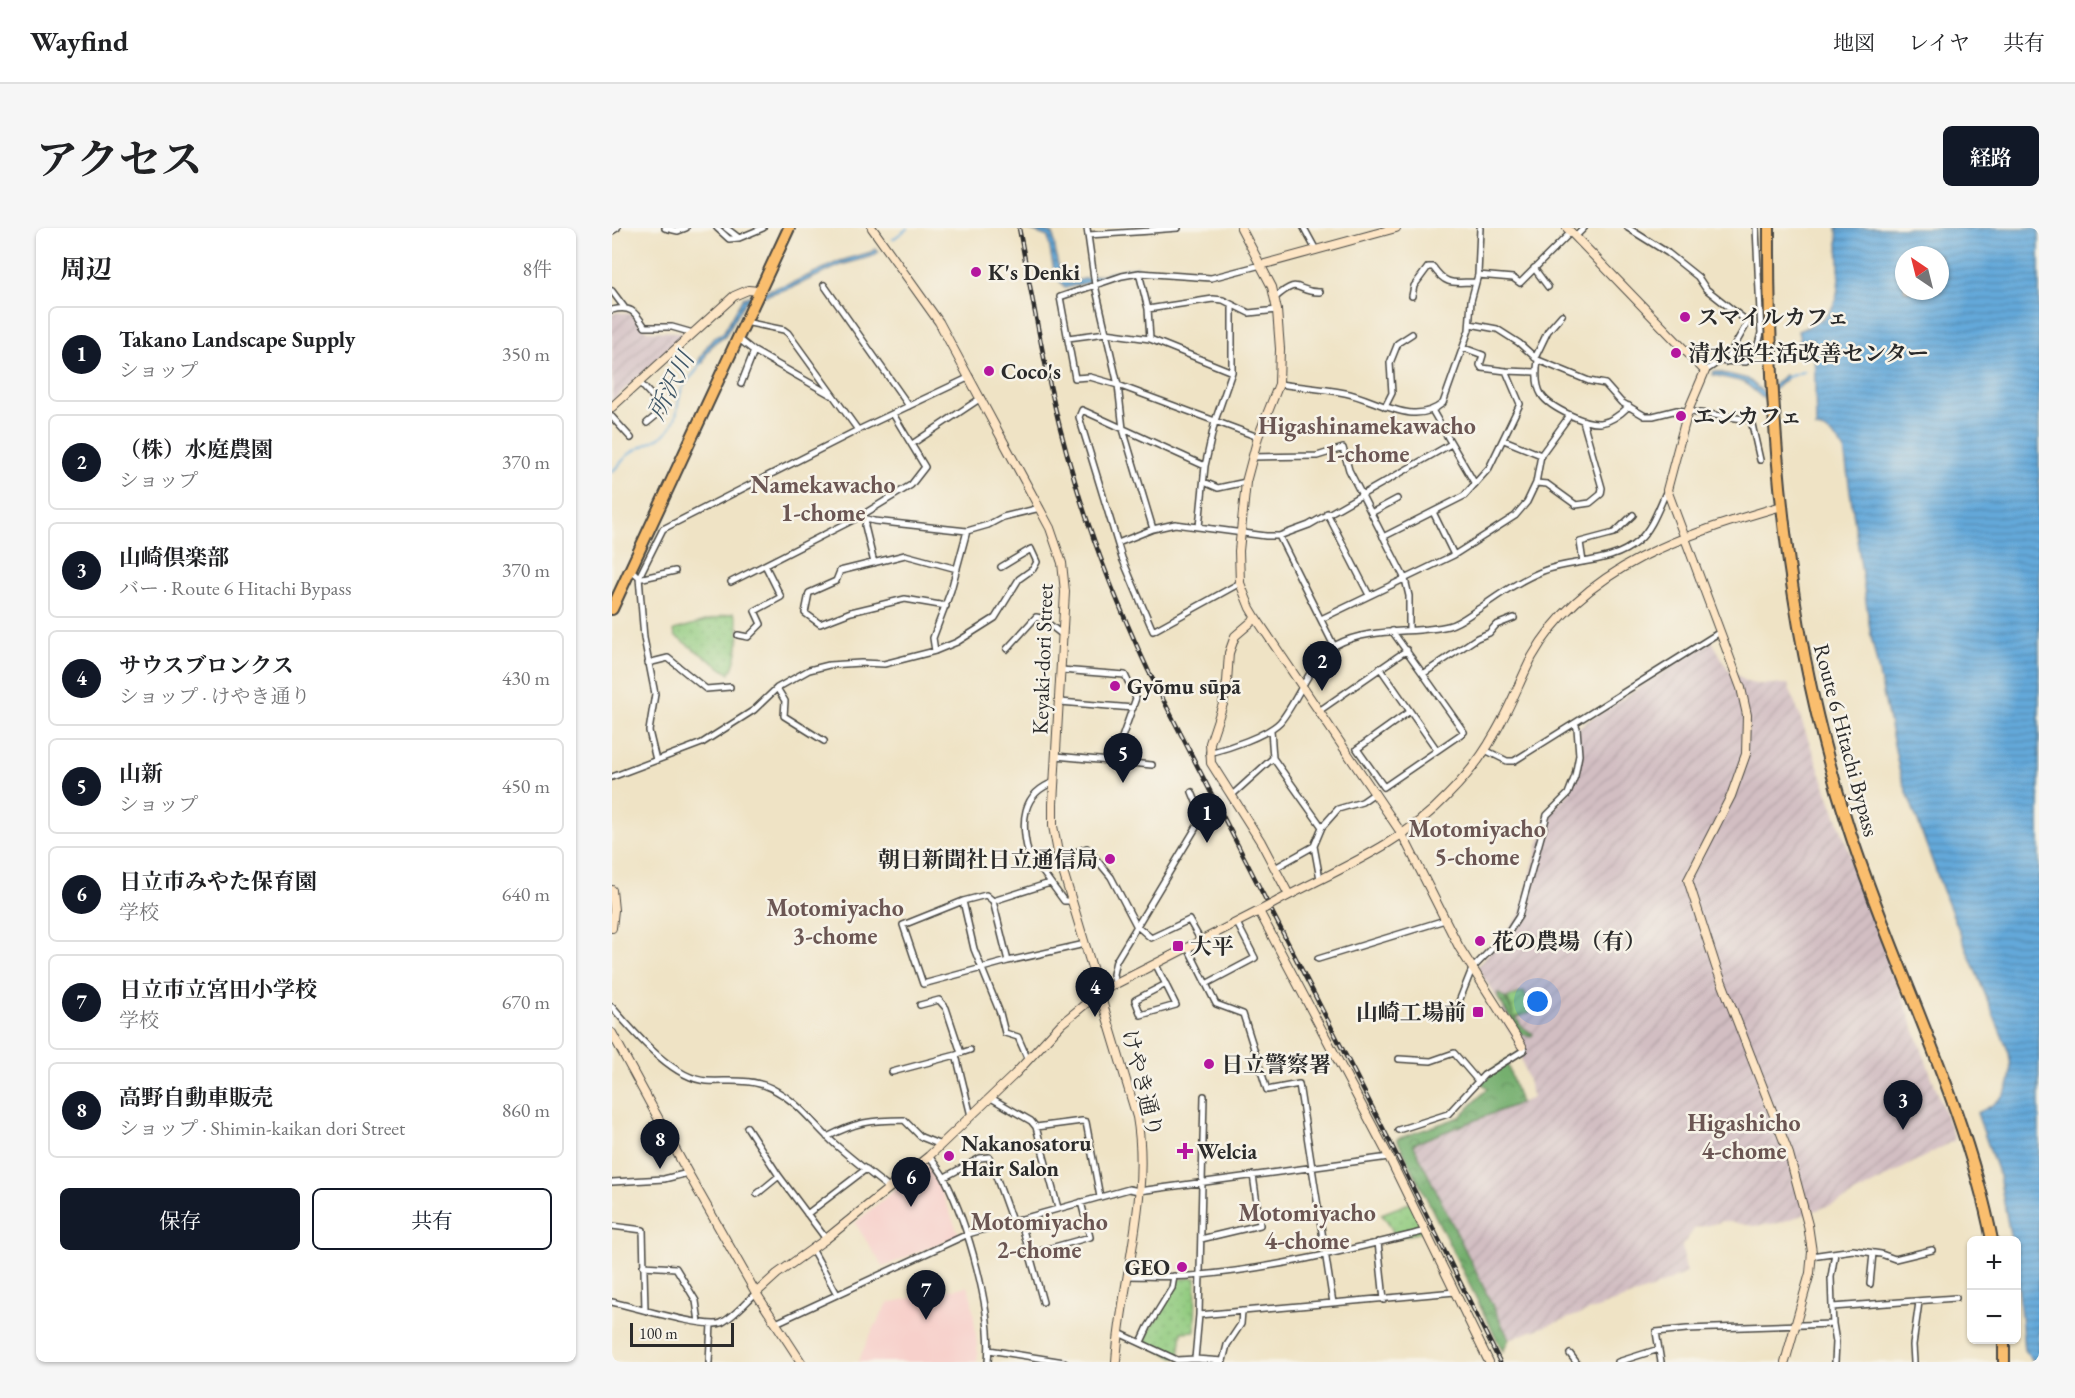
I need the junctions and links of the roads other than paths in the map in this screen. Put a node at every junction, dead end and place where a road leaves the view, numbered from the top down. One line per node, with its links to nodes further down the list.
1 (617, 228): 20 (street)
2 (665, 228): 3 (street)
3 (686, 228)
4 (717, 228): 24 (street)
5 (726, 228): 24 (street)
6 (763, 228): 24 (street)
7 (872, 228): 61 (street, Keyaki-dori Street)
8 (1087, 228): 23 (street)
9 (1178, 228): 19 (street)
10 (1241, 228): 26 (street)
11 (1304, 228): 25 (street)
12 (1396, 228): 21 (street)
13 (1480, 228): 29 (street)
14 (1584, 228): 22 (street)
15 (1628, 228): 56 (street)
16 (1756, 228): 56 (street)
17 (1769, 228): 98 (highway, Route 6 Hitachi Bypass)
18 (786, 229): 35 (highway)
19 (1151, 229): 23 (street)
20 (612, 231)
21 (1374, 231): 25 (street)
22 (1571, 232): 27 (street); 58 (street)
23 (1088, 235): 32 (street)
24 (739, 238)
25 (1316, 250): 26 (street)
26 (1261, 265): 28 (street); 38 (street)
27 (1534, 268): 29 (street); 33 (street)
28 (1139, 273): 32 (street); 41 (street)
29 (1478, 275): 30 (street)
30 (1476, 282): 37 (street); 46 (street)
31 (824, 285): 68 (street)
32 (1095, 285): 48 (street); 51 (street)
33 (1548, 286)
34 (612, 291): 40 (street)
35 (759, 291): 45 (highway); 47 (street)
36 (1320, 292): 38 (street)
37 (1413, 296)
38 (1275, 298): 43 (street)
39 (1232, 305): 41 (street); 43 (street); 59 (street)
40 (624, 307): 42 (street); 47 (street)
41 (1148, 309): 52 (street)
42 (612, 310)
43 (1277, 310): 64 (street)
44 (1562, 315): 55 (street)
45 (745, 322): 50 (highway); 66 (street)
46 (1470, 324): 53 (street); 55 (street)
47 (693, 333): 62 (street)
48 (1106, 333): 51 (street); 52 (street); 65 (street)
49 (1412, 334): 71 (street)
50 (738, 338): 54 (street); 121 (highway)
51 (1068, 338): 65 (street)
52 (1150, 339): 59 (street)
53 (1464, 348): 57 (street); 72 (street)
54 (754, 351): 63 (street); 66 (street)
55 (1536, 359): 60 (street); 69 (street)
56 (1725, 362): 58 (street)
57 (1506, 371): 60 (street); 84 (street)
58 (1705, 371): 73 (street)
59 (1232, 372): 78 (street)
60 (1536, 372): 75 (street)
61 (970, 377): 67 (street, Keyaki-dori Street); 68 (street)
62 (639, 382): 70 (street); 79 (street)
63 (741, 384)
64 (1279, 384): 71 (street); 83 (street)
65 (1118, 385): 78 (street); 80 (street)
66 (834, 397): 81 (street)
67 (981, 398): 85 (street); 99 (street, Keyaki-dori Street)
68 (909, 406): 74 (street)
69 (1629, 406): 73 (street); 77 (street)
70 (612, 407)
71 (1385, 407): 72 (street)
72 (1432, 410): 86 (street)
73 (1688, 411): 89 (street); 95 (street)
74 (894, 414): 81 (street); 85 (street)
75 (1570, 416): 77 (street); 87 (street)
76 (612, 417): 82 (street)
77 (1582, 420): 93 (street)
78 (1215, 421): 83 (street); 90 (street)
79 (647, 423)
80 (1123, 429): 90 (street); 107 (street); 113 (street)
81 (858, 430): 121 (street)
82 (631, 438)
83 (1258, 438): 88 (street)
84 (1504, 440): 87 (street); 94 (street)
85 (912, 444): 104 (street)
86 (1451, 444): 94 (street); 96 (street)
87 (1541, 455): 93 (street)
88 (1252, 457): 92 (street); 96 (street)
89 (1760, 460)
90 (1205, 466): 91 (street)
91 (1204, 482): 92 (street); 106 (street)
92 (1246, 482): 109 (street)
93 (1536, 483): 114 (street)
94 (1475, 484): 100 (street)
95 (1667, 490): 112 (street); 116 (street)
96 (1362, 496): 101 (street); 102 (street)
97 (1397, 499): 102 (street)
98 (1782, 506): 112 (street); 237 (highway, Route 6 Hitachi Bypass)
99 (1040, 508): 108 (street); 135 (street, Keyaki-dori Street)
100 (1433, 512): 111 (street); 114 (street)
101 (1327, 513): 110 (street); 125 (street)
102 (1371, 513): 111 (street)
103 (1633, 515): 116 (street)
104 (860, 516): 105 (street); 117 (street)
105 (866, 519): 108 (street); 115 (street)
106 (1199, 526): 107 (street); 109 (street)
107 (1153, 529): 113 (street)
108 (967, 531): 119 (street)
109 (1241, 533): 110 (street); 124 (street)
110 (1279, 536): 130 (street)
111 (1383, 537): 122 (street)
112 (1686, 538): 133 (street); 155 (street)
113 (1118, 543): 124 (street)
114 (1454, 555): 122 (street)
115 (874, 562): 119 (street); 126 (street)
116 (1583, 562): 131 (street)
117 (765, 565): 123 (street); 134 (street)
118 (1001, 567): 139 (street)
119 (957, 569): 126 (street)
120 (675, 571): 121 (street)
121 (635, 573): 127 (highway); 140 (street)
122 (1405, 579): 125 (street); 131 (street)
123 (731, 582)
124 (1240, 583): 128 (street)
125 (1369, 595): 130 (street)
126 (946, 606): 139 (street)
127 (612, 609)
128 (1256, 618): 144 (street); 156 (street)
129 (1514, 618): 143 (street)
130 (1321, 619): 136 (street)
131 (1409, 630): 132 (street)
132 (1392, 631): 136 (street); 138 (street)
133 (1720, 632): 151 (street); 247 (street)
134 (738, 635)
135 (1064, 636): 137 (street); 142 (street, Keyaki-dori Street)
136 (1334, 646): 144 (street)
137 (1006, 649)
138 (1407, 650): 141 (street); 143 (street)
139 (935, 651): 146 (street)
140 (648, 663): 145 (street); 159 (street)
141 (1380, 668): 149 (street); 150 (street)
142 (1061, 670): 147 (street, Keyaki-dori Street); 148 (street)
143 (1423, 674): 154 (street)
144 (1302, 686): 149 (street); 152 (street)
145 (730, 687)
146 (777, 688): 153 (street); 159 (street)
147 (1060, 702): 148 (street); 157 (street, Keyaki-dori Street)
148 (1133, 708): 160 (street)
149 (1319, 711): 165 (street)
150 (1410, 711): 154 (street); 154 (street)
151 (1575, 723): 155 (street); 191 (street)
152 (1271, 730): 156 (street); 158 (street)
153 (824, 741)
154 (1437, 750)
155 (1485, 750): 168 (street)
156 (1209, 753): 166 (street)
157 (1056, 756): 160 (street); 163 (street, Keyaki-dori Street)
158 (1273, 758): 166 (street); 167 (street)
159 (656, 760): 162 (street)
160 (1119, 760): 161 (street)
161 (1152, 765)
162 (612, 777)
163 (1054, 782): 170 (street, Keyaki-dori Street); 173 (street)
164 (1192, 792): 182 (street)
165 (1375, 793): 167 (street); 168 (street)
166 (1231, 795): 171 (street)
167 (1322, 827): 169 (street)
168 (1402, 834): 172 (street); 180 (street)
169 (1314, 846): 171 (street); 172 (street)
170 (1059, 858): 178 (street, Keyaki-dori Street); 182 (street)
171 (1275, 868): 175 (street)
172 (1320, 879): 175 (street)
173 (1050, 883): 177 (street); 178 (street)
174 (612, 891): 183 (street)
175 (1289, 895): 179 (street, bridge)
176 (963, 901): 177 (street); 190 (street); 190 (street)
177 (993, 901): 188 (street)
178 (1072, 901): 185 (street, Keyaki-dori Street)
179 (1262, 909): 181 (street); 216 (street)
180 (1445, 920): 187 (street); 191 (street)
181 (1237, 923): 184 (street); 194 (street)
182 (1136, 925): 184 (street); 192 (street)
183 (612, 928)
184 (1201, 941): 186 (street)
185 (1085, 944): 188 (street); 195 (street, Keyaki-dori Street)
186 (1188, 948): 189 (street); 194 (street)
187 (1318, 959)
188 (1008, 961): 190 (street)
189 (1156, 964): 192 (street); 193 (street)
190 (982, 968): 204 (street)
191 (1472, 969): 198 (street); 200 (street)
192 (1115, 984): 195 (street)
193 (1166, 984): 193 (street)
194 (1206, 984): 217 (street)
195 (1100, 992): 204 (street); 226 (street, けやき通り)
196 (920, 1005): 202 (street)
197 (612, 1007): 213 (street)
198 (1452, 1019)
199 (612, 1033): 219 (street)
200 (1522, 1046): 206 (street)
201 (970, 1050): 202 (street)
202 (959, 1054): 205 (street); 209 (street)
203 (1399, 1059): 206 (street)
204 (1028, 1060): 208 (street)
205 (892, 1072)
206 (1478, 1081): 212 (street)
207 (1204, 1096): 224 (street)
208 (991, 1098): 209 (street); 211 (street)
209 (971, 1116): 214 (street)
210 (747, 1127): 220 (street)
211 (1036, 1127): 228 (street); 230 (street)
212 (1398, 1130)
213 (827, 1137): 214 (street); 218 (street)
214 (940, 1145): 215 (street)
215 (929, 1156): 222 (street); 225 (street)
216 (1389, 1157): 217 (street); 235 (street)
217 (1312, 1167): 221 (street); 246 (street)
218 (866, 1169): 225 (street); 231 (street)
219 (688, 1173): 223 (street); 254 (street)
220 (779, 1176): 227 (street); 231 (street)
221 (1253, 1176): 224 (street); 239 (street)
222 (945, 1177): 233 (street); 236 (street)
223 (612, 1182)
224 (1201, 1183): 226 (street); 239 (street)
225 (889, 1188): 238 (street)
226 (1139, 1191): 228 (street); 250 (street, けやき通り)
227 (757, 1194)
228 (1100, 1197): 229 (street)
229 (1081, 1202): 230 (street); 245 (street)
230 (1058, 1208): 232 (street)
231 (807, 1214): 238 (street)
232 (1020, 1219): 233 (street); 245 (street)
233 (1012, 1221): 236 (street)
234 (612, 1226): 248 (street)
235 (1426, 1231): 240 (street); 253 (street)
236 (968, 1234): 255 (street); 275 (street)
237 (1991, 1236)
238 (826, 1239): 241 (street)
239 (1201, 1239): 249 (street)
240 (1378, 1242): 246 (street); 257 (street)
241 (812, 1249): 254 (street); 255 (street)
242 (1932, 1250): 244 (street)
243 (1835, 1253): 244 (street); 247 (street); 262 (street)
244 (1873, 1253): 252 (street)
245 (1029, 1254): 259 (street)
246 (1326, 1255): 249 (street); 261 (street)
247 (1812, 1256): 270 (street)
248 (643, 1266): 263 (street); 266 (street)
249 (1200, 1275): 251 (street); 265 (street)
250 (1127, 1276): 251 (street); 271 (street, けやき通り)
251 (1174, 1276): 272 (street)
252 (1870, 1284)
253 (1455, 1292): 257 (street); 287 (street)
254 (756, 1293): 267 (street); 268 (street)
255 (837, 1294): 267 (street)
256 (1956, 1298): 260 (street)
257 (1384, 1300): 261 (street)
258 (612, 1302): 263 (street)
259 (1043, 1302)
260 (1919, 1302): 262 (street); 293 (street)
261 (1333, 1303): 264 (street)
262 (1832, 1307): 269 (street)
263 (645, 1310): 266 (street)
264 (1242, 1311): 265 (street); 277 (street)
265 (1199, 1315): 278 (street)
266 (699, 1322): 268 (street)
267 (776, 1323): 282 (street)
268 (711, 1324): 281 (street)
269 (1833, 1324): 270 (street); 292 (street)
270 (1795, 1325): 274 (street); 291 (street)
271 (1119, 1334): 272 (street); 285 (street, けやき通り)
272 (1142, 1342): 280 (street)
273 (2004, 1344): 294 (highway)
274 (1659, 1349): 279 (street); 290 (street)
275 (989, 1350): 283 (street); 284 (street)
276 (1569, 1354): 288 (street)
277 (1224, 1358): 278 (street); 286 (street)
278 (1195, 1359): 280 (street)
279 (1635, 1359): 289 (street)
280 (1183, 1361)
281 (709, 1362)
282 (801, 1362)
283 (988, 1362)
284 (1064, 1362)
285 (1116, 1362)
286 (1232, 1362)
287 (1490, 1362)
288 (1576, 1362)
289 (1618, 1362)
290 (1661, 1362)
291 (1785, 1362)
292 (1834, 1362)
293 (1914, 1362)
294 (2004, 1362)

